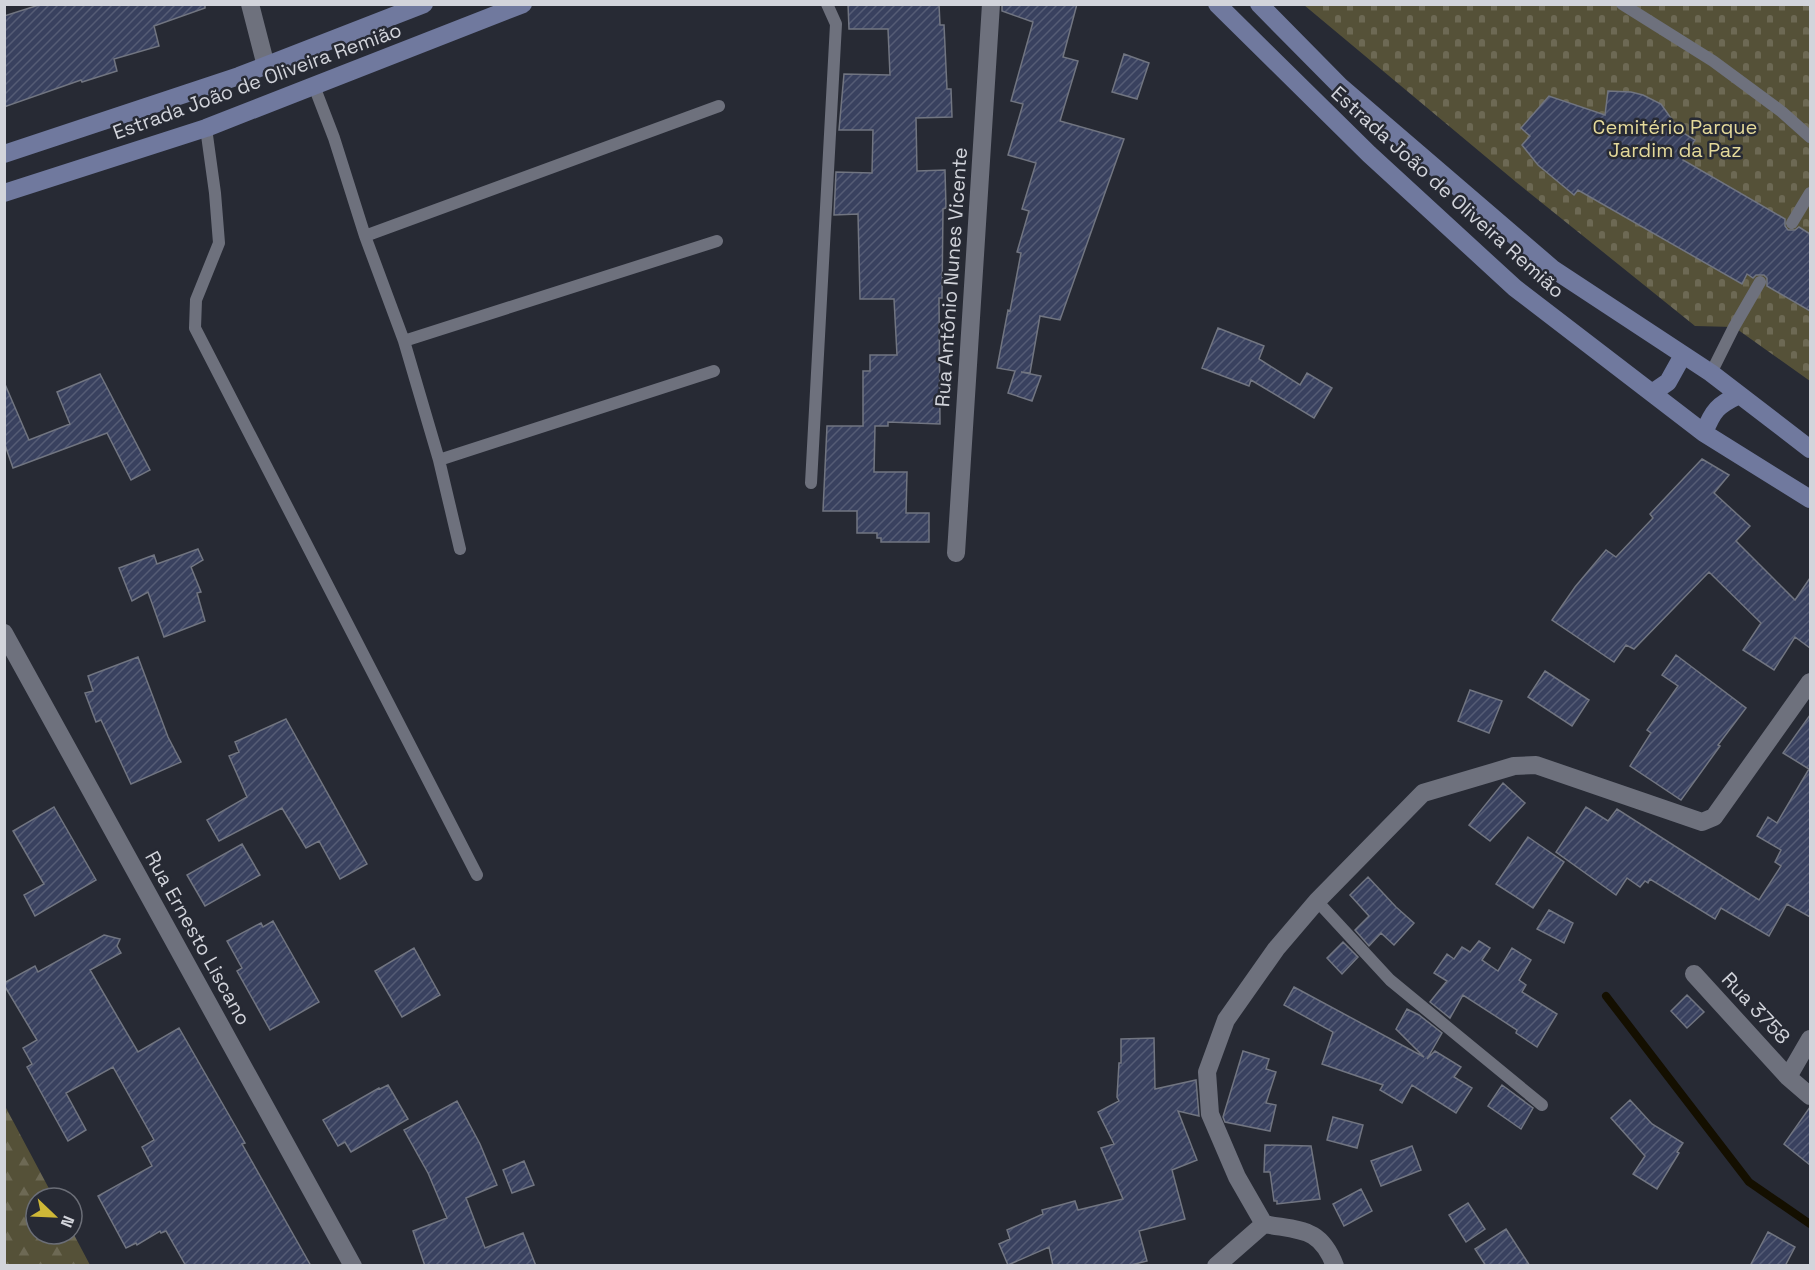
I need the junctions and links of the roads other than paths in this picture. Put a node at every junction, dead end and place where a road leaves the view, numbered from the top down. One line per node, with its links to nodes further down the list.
1 (250, 4): 9 (street)
2 (424, 4): 9 (main road, Estrada João de Oliveira Remião)
3 (523, 4): 10 (main road, Estrada João de Oliveira Remião)
4 (827, 4): 30 (lane)
5 (991, 4): 33 (street, Rua Antônio Nunes Vicente)
6 (1217, 4): 25 (main road, Estrada João de Oliveira Remião)
7 (1259, 4): 22 (main road, Estrada João de Oliveira Remião)
8 (1622, 4): 13 (lane)
9 (266, 66): 14 (main road, Estrada João de Oliveira Remião)
10 (314, 86): 12 (main road, Estrada João de Oliveira Remião); 18 (lane)
11 (719, 106): 18 (lane)
12 (206, 128): 15 (main road, Estrada João de Oliveira Remião); 36 (lane)
13 (1810, 137)
14 (4, 154)
15 (4, 193)
16 (1810, 193): 17 (lane)
17 (1792, 223)
18 (364, 236): 21 (lane)
19 (717, 241): 21 (lane)
20 (1760, 282): 24 (lane)
21 (404, 341): 29 (lane)
22 (1683, 355): 24 (main road, Estrada João de Oliveira Remião); 25 (main road)
23 (714, 371): 29 (lane)
24 (1711, 373): 26 (main road, Estrada João de Oliveira Remião)
25 (1652, 393): 27 (main road, Estrada João de Oliveira Remião)
26 (1739, 394): 27 (main road); 28 (main road, Estrada João de Oliveira Remião)
27 (1704, 433): 31 (main road, Estrada João de Oliveira Remião)
28 (1810, 449)
29 (439, 460): 32 (lane)
30 (811, 483)
31 (1810, 499)
32 (460, 549)
33 (956, 553)
34 (4, 633): 44 (street, Rua Ernesto Liscano)
35 (1810, 682): 37 (street)
36 (477, 875)
37 (1317, 901): 42 (lane); 43 (street)
38 (1694, 974): 40 (street, Rua 3758)
39 (1810, 1040): 40 (street)
40 (1788, 1077): 41 (street, Rua 3758)
41 (1810, 1096)
42 (1542, 1105)
43 (1264, 1224): 45 (street); 46 (street)
44 (353, 1266)
45 (1216, 1266)
46 (1335, 1266)

